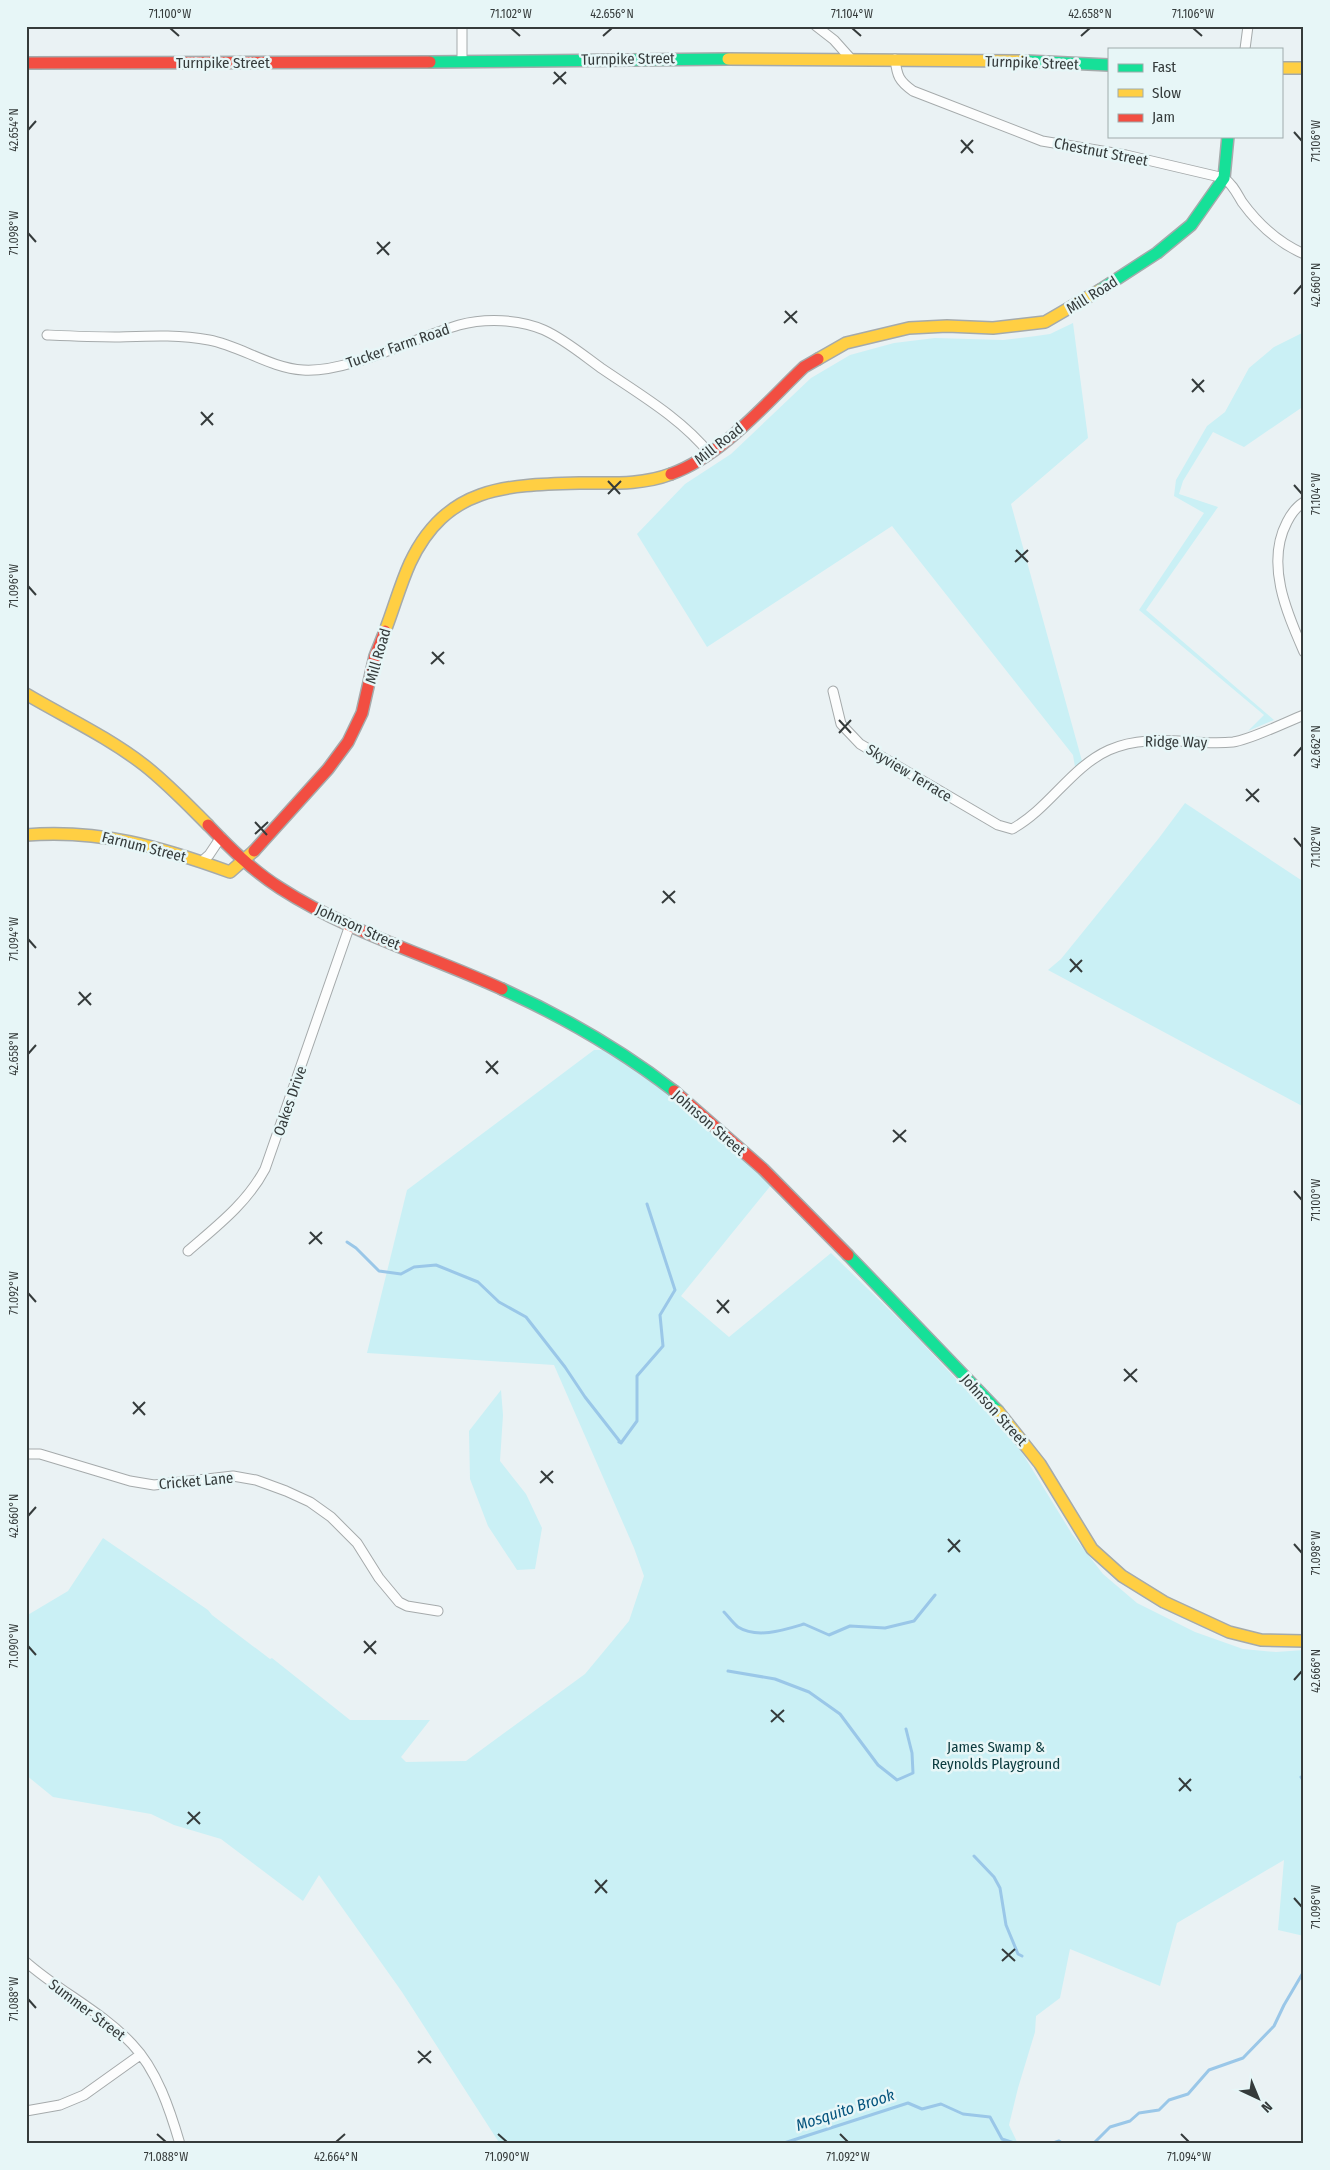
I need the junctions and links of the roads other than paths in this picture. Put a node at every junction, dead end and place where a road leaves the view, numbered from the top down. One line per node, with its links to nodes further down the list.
1 (462, 26): 7 (street)
2 (816, 26): 6 (street)
3 (1248, 26): 4 (street)
4 (1245, 48)
5 (895, 58): 6 (main road, Turnpike Street); 9 (main road, Turnpike Street); 13 (street, Chestnut Street)
6 (851, 59): 7 (main road, Turnpike Street)
7 (462, 60): 8 (main road, Turnpike Street)
8 (26, 63)
9 (1108, 65)
10 (1282, 68): 11 (main road)
11 (1304, 68)
12 (1228, 138): 13 (main road, Mill Road)
13 (1224, 178): 14 (street); 16 (main road, Mill Road)
14 (1304, 254)
15 (47, 335): 16 (street, Tucker Farm Road)
16 (710, 454): 26 (main road, Mill Road)
17 (1304, 502): 18 (street)
18 (1304, 652)
19 (833, 691): 22 (street, Skyview Terrace)
20 (26, 694): 24 (main road, Johnson Street)
21 (1304, 715): 22 (street, Ridge Way)
22 (1012, 828)
23 (26, 835): 25 (main road, Farnum Street)
24 (220, 837): 25 (street, Farnum Street); 26 (main road, Johnson Street)
25 (201, 862): 26 (main road, Farnum Street)
26 (244, 862): 27 (main road, Johnson Street)
27 (350, 925): 28 (street, Oakes Drive); 31 (main road, Johnson Street)
28 (188, 1251)
29 (26, 1454): 30 (street, Cricket Lane)
30 (438, 1611)
31 (1304, 1641)
32 (26, 1962): 33 (street, Summer Street)
33 (140, 2055): 34 (street); 35 (street, Summer Street)
34 (26, 2111)
35 (180, 2144)

